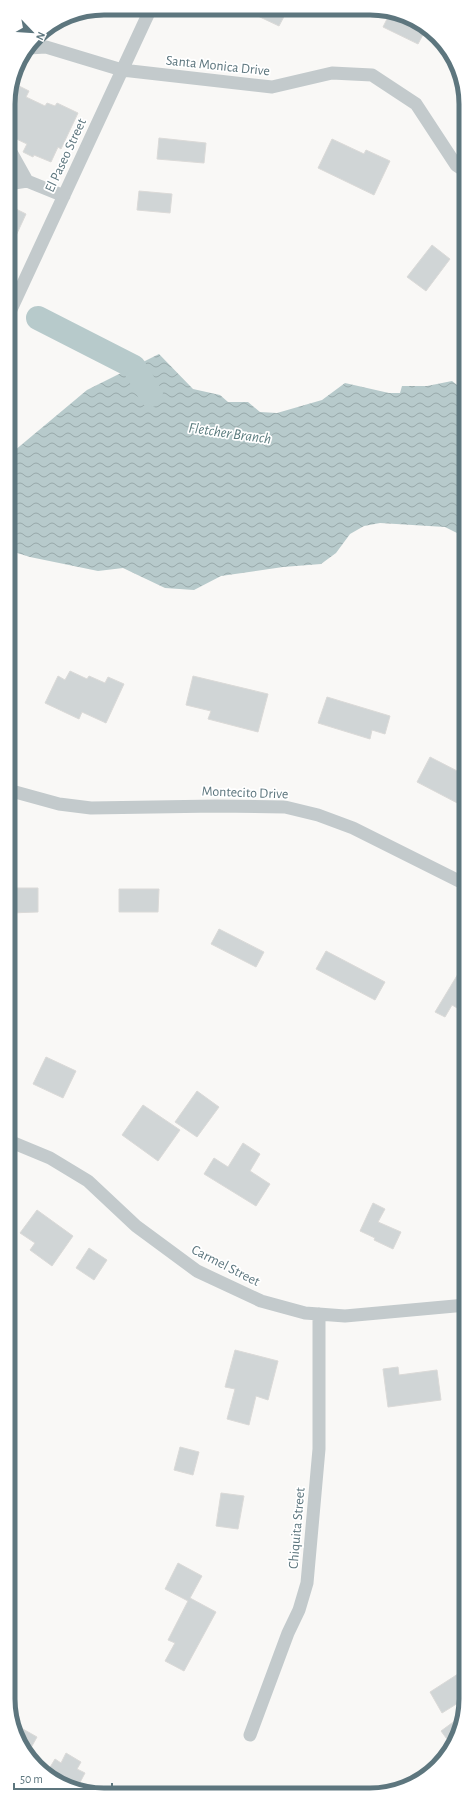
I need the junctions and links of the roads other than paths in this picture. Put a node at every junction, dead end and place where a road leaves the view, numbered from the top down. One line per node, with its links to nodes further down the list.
1 (148, 15): 3 (street, El Paseo Street)
2 (52, 49): 3 (street, Santa Monica Drive)
3 (122, 70): 5 (street, Santa Monica Drive); 8 (street, El Paseo Street)
4 (15, 159): 6 (street)
5 (459, 167)
6 (27, 181): 7 (street); 8 (street)
7 (15, 183)
8 (64, 196): 9 (street, El Paseo Street)
9 (15, 301)
10 (15, 792): 11 (street, Montecito Drive)
11 (459, 881)
12 (15, 1148): 14 (street, Carmel Street)
13 (459, 1306): 14 (street, Carmel Street)
14 (319, 1314): 15 (street, Chiquita Street)
15 (250, 1734)

